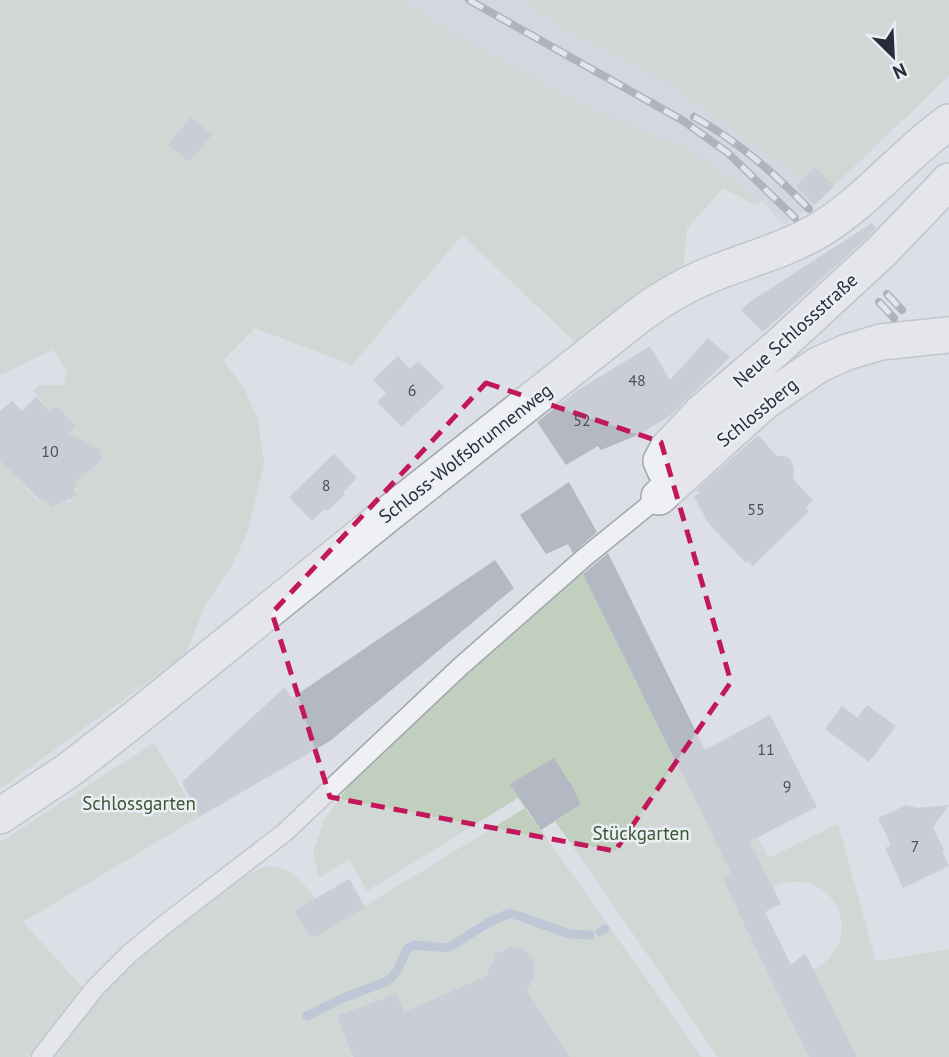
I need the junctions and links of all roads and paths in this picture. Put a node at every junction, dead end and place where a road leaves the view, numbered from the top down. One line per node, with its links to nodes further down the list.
1 (949, 122): 5 (street, Schloss-Wolfsbrunnenweg)
2 (949, 181): 4 (street, Neue Schlossstraße)
3 (949, 335): 4 (street, Schlossberg)
4 (667, 489): 6 (lane)
5 (0, 816)
6 (41, 1057)

